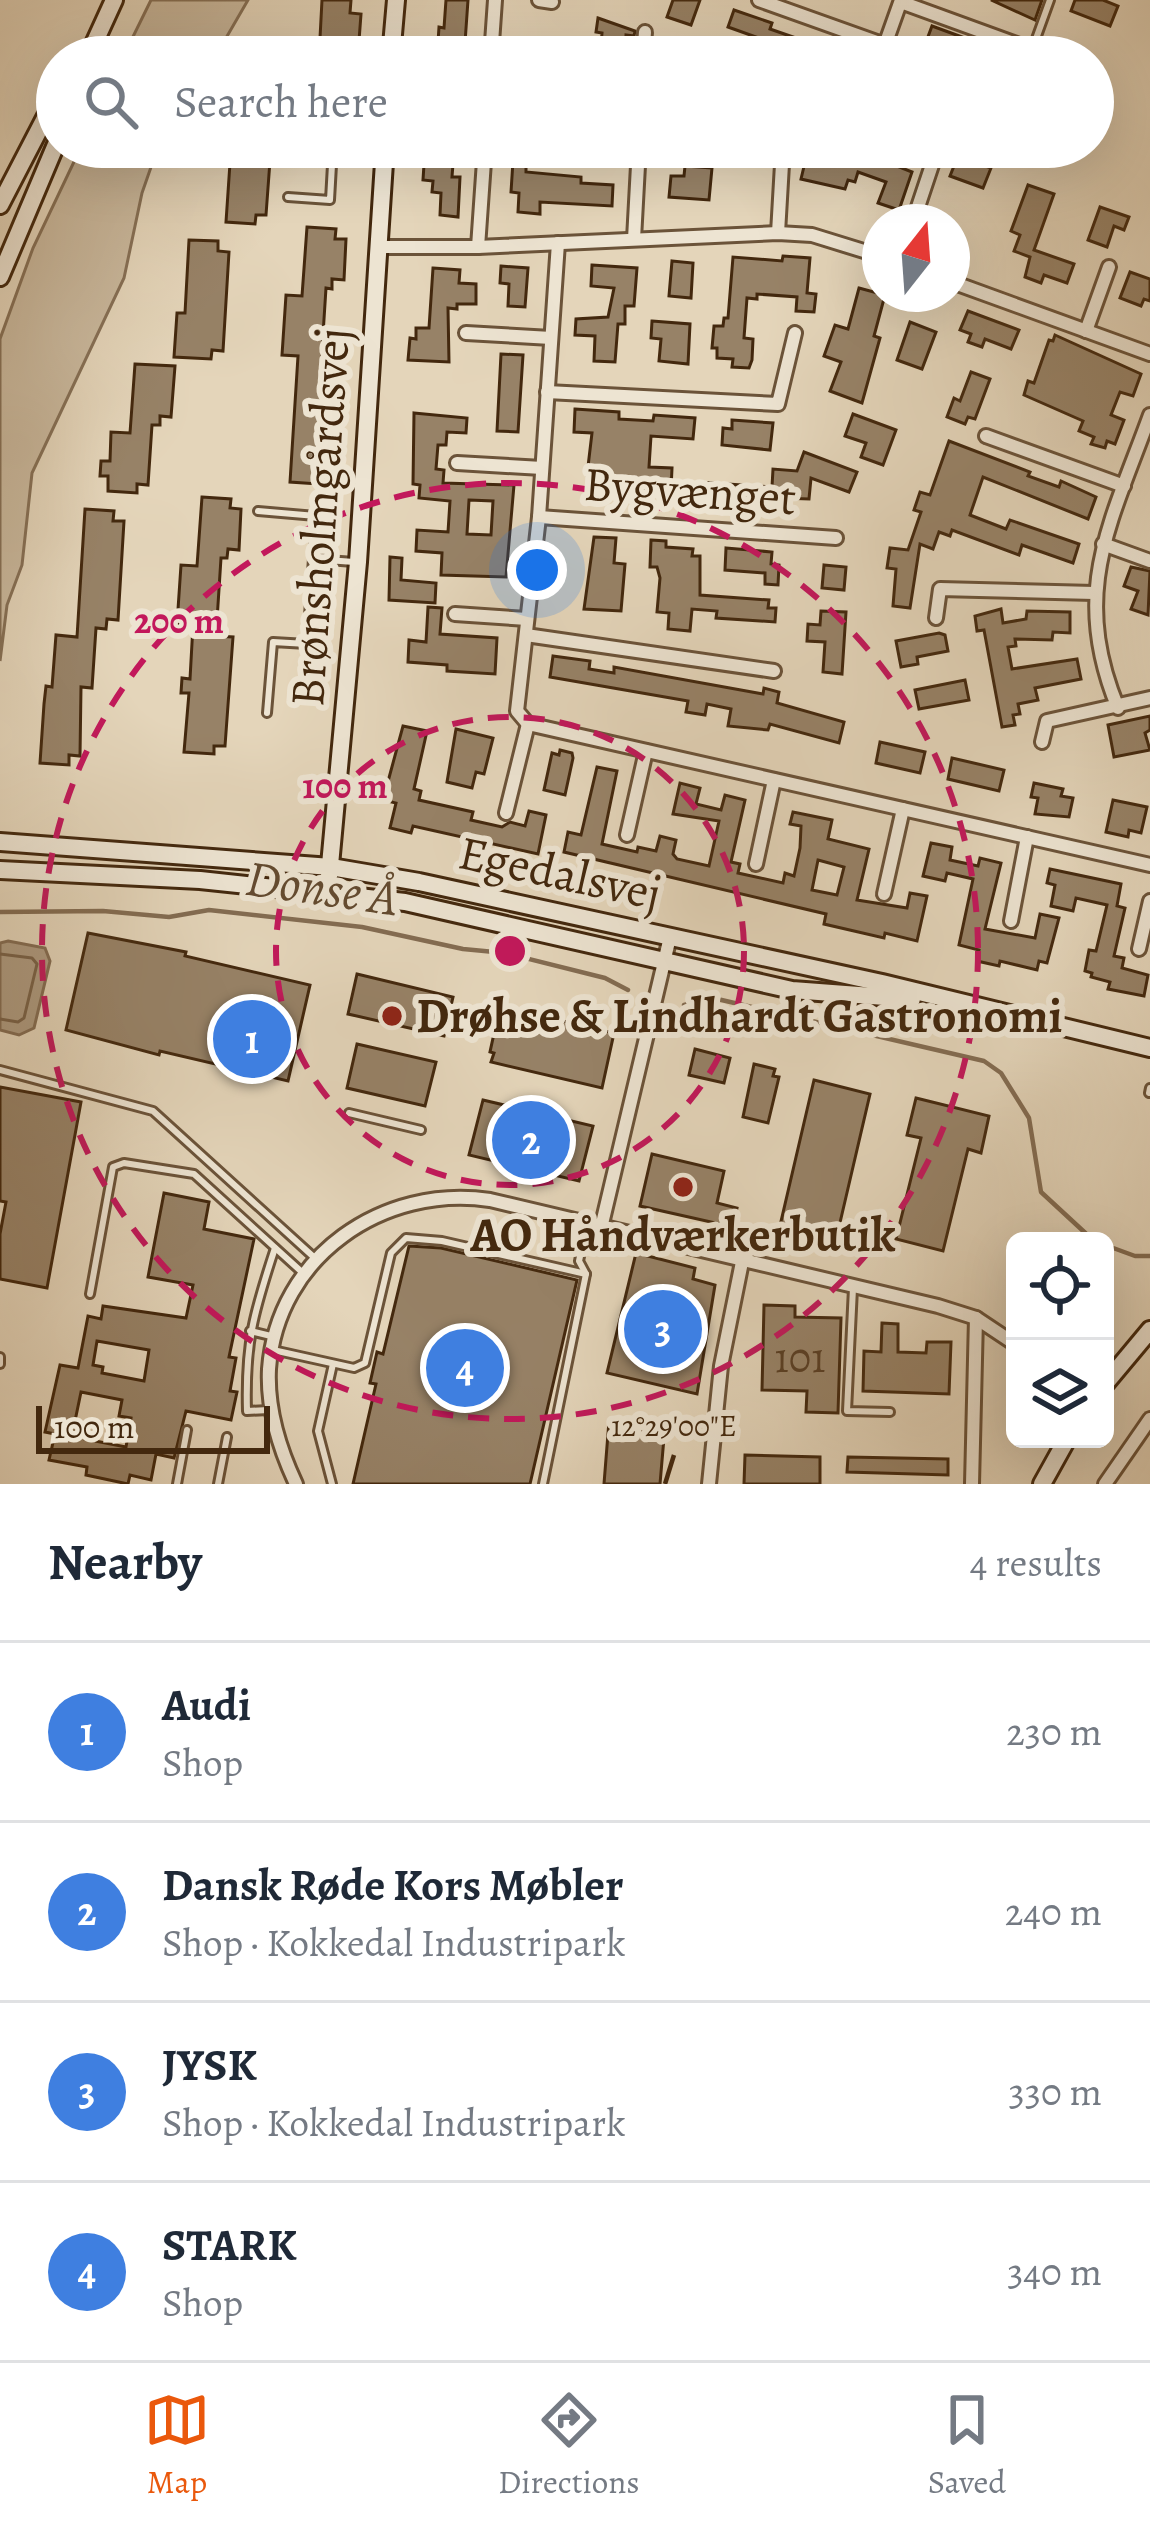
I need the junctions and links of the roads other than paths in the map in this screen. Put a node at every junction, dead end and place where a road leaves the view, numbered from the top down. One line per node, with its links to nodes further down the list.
1 (113, 0): 8 (street)
2 (395, 0): 9 (street)
3 (495, 0): 10 (street)
4 (759, 0): 12 (street)
5 (1050, 0): 15 (lane)
6 (901, 1): 13 (street); 14 (street)
7 (645, 32): 11 (street)
8 (96, 36)
9 (392, 36)
10 (492, 36)
11 (645, 36)
12 (860, 36)
13 (888, 36)
14 (995, 36)
15 (1037, 36)
16 (36, 136): 26 (street)
17 (46, 168): 34 (street)
18 (332, 168): 24 (lane)
19 (384, 168): 30 (street, Brønsholmgårdsvej)
20 (484, 168): 31 (street)
21 (638, 168): 28 (street)
22 (782, 168): 27 (street)
23 (931, 168): 25 (street)
24 (288, 197)
25 (919, 204)
26 (0, 205)
27 (778, 233): 28 (street); 32 (street)
28 (634, 239): 29 (street)
29 (558, 243): 31 (street); 39 (street, Bygvænget)
30 (379, 247): 31 (street); 53 (street, Brønsholmgårdsvej)
31 (478, 247)
32 (862, 250)
33 (1109, 267): 36 (street)
34 (1, 271)
35 (970, 289): 36 (street)
36 (1086, 331): 40 (street)
37 (466, 333): 39 (street)
38 (794, 333): 41 (street, Bygvænget)
39 (551, 338): 41 (street, Bygvænget)
40 (1150, 354)
41 (548, 392): 45 (street, Bygvænget)
42 (1148, 425): 46 (street)
43 (986, 436): 46 (street)
44 (457, 463): 45 (street, Bygvænget)
45 (542, 468): 48 (street, Bygvænget)
46 (1124, 486): 50 (street)
47 (258, 512): 51 (lane)
48 (539, 517): 49 (street, Bygvænget); 57 (street, Bygvænget)
49 (836, 538)
50 (1103, 544): 52 (street); 54 (street)
51 (313, 559): 53 (lane); 62 (lane)
52 (1150, 561)
53 (358, 562): 74 (street, Brønsholmgårdsvej)
54 (1094, 593): 56 (street); 61 (street)
55 (455, 614): 57 (street)
56 (936, 618)
57 (527, 619): 58 (street, Bygvænget)
58 (526, 635): 59 (street); 63 (street, Bygvænget)
59 (773, 671)
60 (1150, 698): 61 (street)
61 (1118, 707): 64 (street)
62 (267, 713)
63 (528, 724): 65 (street); 68 (street, Bygvænget)
64 (1042, 742)
65 (646, 751): 66 (street); 69 (street)
66 (774, 780): 67 (street); 72 (street)
67 (903, 809): 70 (street); 77 (street)
68 (506, 813)
69 (627, 835)
70 (1027, 837): 73 (street); 79 (street)
71 (0, 842): 74 (street, Egedalsvej)
72 (756, 864)
73 (1150, 865)
74 (331, 867): 76 (street, Brønsholmgårdsvej); 80 (street, Egedalsvej)
75 (0, 870): 76 (street, Egedalsvej)
76 (327, 892): 82 (street, Egedalsvej)
77 (884, 894)
78 (1150, 901): 81 (street)
79 (1010, 921)
80 (670, 937): 82 (street); 83 (street, Egedalsvej)
81 (1139, 949)
82 (665, 962): 83 (street); 84 (street, Egedalsvej); 89 (street)
83 (840, 974): 84 (street, Egedalsvej)
84 (955, 1002): 85 (street, Egedalsvej)
85 (1150, 1048)
86 (0, 1070): 91 (lane)
87 (349, 1113): 88 (lane)
88 (421, 1130)
89 (594, 1226): 91 (street); 92 (street); 93 (lane)
90 (275, 1248): 94 (lane); 96 (lane); 99 (lane)
91 (318, 1261): 94 (street)
92 (742, 1262): 95 (street); 115 (street)
93 (586, 1274): 102 (lane); 114 (lane)
94 (306, 1276): 101 (street)
95 (853, 1288): 97 (street); 105 (lane)
96 (90, 1294)
97 (976, 1318): 100 (street); 116 (street)
98 (1150, 1330): 103 (street)
99 (250, 1331): 101 (lane); 104 (lane)
100 (1009, 1340)
101 (274, 1344): 102 (lane); 104 (street)
102 (334, 1364): 113 (lane)
103 (1114, 1373)
104 (272, 1410): 112 (street)
105 (890, 1412)
106 (1150, 1419): 118 (street)
107 (187, 1430): 110 (lane)
108 (226, 1437): 111 (lane)
109 (1062, 1448): 117 (street)
110 (177, 1484)
111 (218, 1484)
112 (296, 1484)
113 (332, 1484)
114 (543, 1484)
115 (709, 1484)
116 (972, 1484)
117 (1042, 1484)
118 (1105, 1484)

